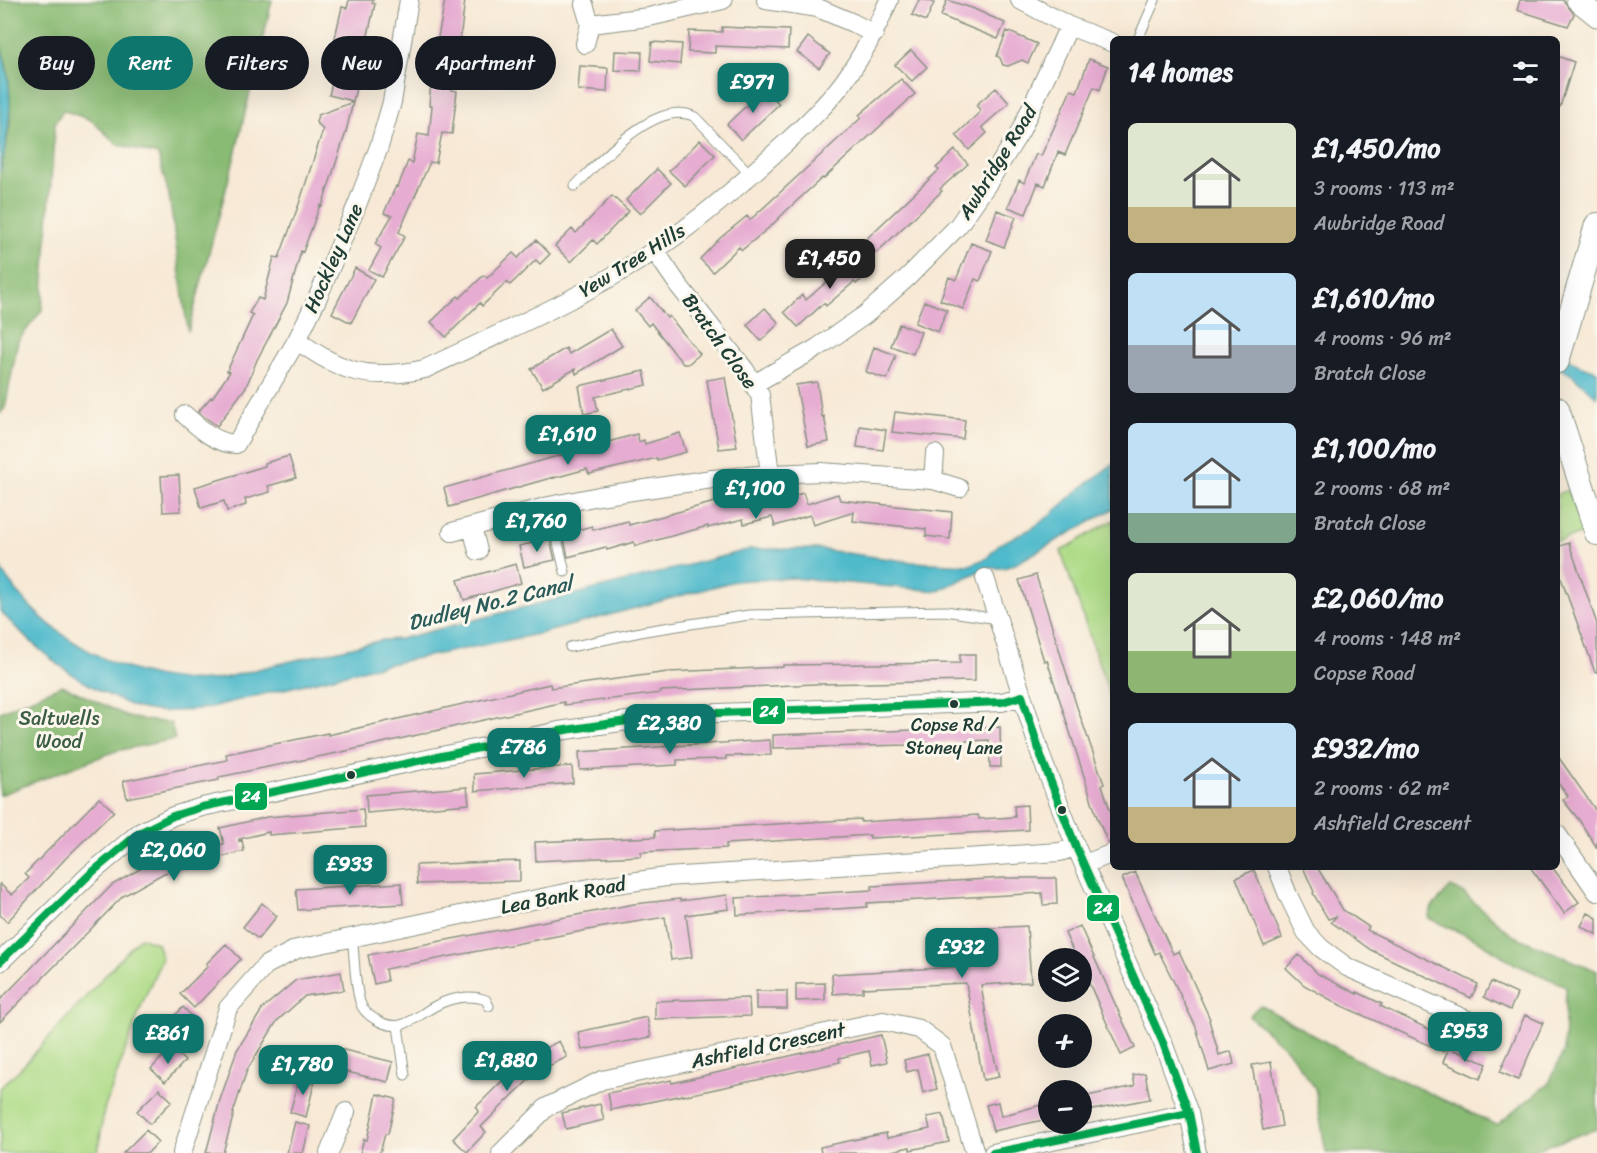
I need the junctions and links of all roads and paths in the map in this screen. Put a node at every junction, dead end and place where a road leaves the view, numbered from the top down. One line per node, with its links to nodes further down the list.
1 (409, 0): 20 (street, Hockley Lane)
2 (723, 0): 10 (street)
3 (766, 0): 12 (street)
4 (889, 0): 12 (street, Yew Tree Hills)
5 (1020, 0): 11 (street)
6 (1155, 0): 13 (lane)
7 (1577, 0): 9 (street)
8 (584, 4): 10 (street)
9 (1597, 16)
10 (590, 24): 15 (street)
11 (1069, 26): 14 (street); 22 (street, Awbridge Road)
12 (874, 34): 16 (street, Yew Tree Hills)
13 (1139, 36)
14 (1110, 43)
15 (585, 44)
16 (751, 175): 17 (lane); 19 (street, Yew Tree Hills)
17 (575, 186)
18 (1597, 225): 21 (main road)
19 (655, 251): 20 (street, Yew Tree Hills); 22 (street, Bratch Close)
20 (297, 340): 23 (street, Hockley Lane)
21 (1560, 346)
22 (754, 384): 26 (street, Bratch Close)
23 (186, 415)
24 (1560, 418): 32 (main road)
25 (935, 454): 27 (street)
26 (770, 474): 27 (street); 29 (street)
27 (933, 480): 28 (street)
28 (959, 488)
29 (549, 506): 30 (street); 34 (lane)
30 (472, 527): 31 (street); 33 (street)
31 (452, 532)
32 (1597, 533)
33 (478, 552)
34 (565, 572)
35 (985, 578): 36 (street)
36 (998, 619): 37 (lane); 38 (street)
37 (570, 647)
38 (1022, 696): 40 (street); 46 (street)
39 (1560, 838): 44 (street)
40 (1076, 847): 42 (street); 45 (street, Lea Bank Road)
41 (1110, 854): 42 (street)
42 (1085, 864): 52 (street)
43 (1278, 870): 49 (street)
44 (1597, 892)
45 (352, 938): 48 (lane); 53 (street, Lea Bank Road)
46 (3, 954)
47 (489, 1006): 48 (lane)
48 (398, 1026): 50 (lane)
49 (1483, 1028)
50 (405, 1075)
51 (346, 1112): 54 (street)
52 (1189, 1113): 57 (street); 58 (street)
53 (182, 1153)
54 (329, 1153)
55 (501, 1153): 56 (street, Ashfield Crescent)
56 (975, 1153)
57 (993, 1153)
58 (1197, 1153)

